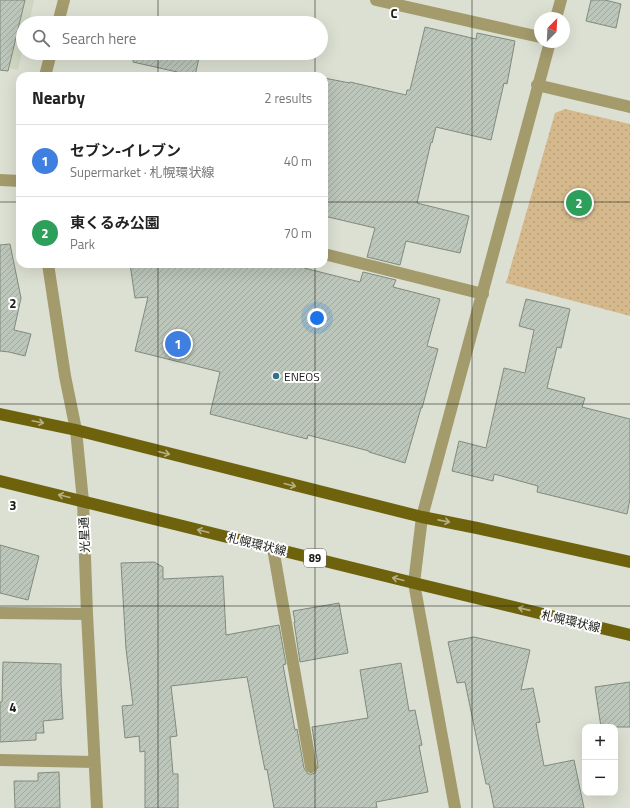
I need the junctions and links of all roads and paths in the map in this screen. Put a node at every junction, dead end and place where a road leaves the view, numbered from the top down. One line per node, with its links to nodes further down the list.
1 (64, 0): 6 (street)
2 (376, 0): 4 (street)
3 (562, 0): 5 (street)
4 (410, 3): 7 (street)
5 (558, 12)
6 (60, 16)
7 (534, 36)
8 (548, 48): 11 (street)
9 (49, 60): 10 (street)
10 (46, 72)
11 (537, 85): 12 (street); 17 (street)
12 (630, 107)
13 (0, 180): 14 (street)
14 (16, 181)
15 (328, 255): 17 (street)
16 (49, 268): 19 (street, 光星通)
17 (483, 294): 22 (street)
18 (0, 414): 19 (main road, one-way to 19)
19 (76, 430): 21 (street, 光星通); 22 (main road, one-way to 22)
20 (0, 481): 21 (main road, 札幌環状線 / 89, one-way to 20)
21 (83, 501): 23 (main road, 札幌環状線 / 89, one-way to 21); 27 (street, 光星通)
22 (422, 517): 24 (main road, one-way to 24); 25 (street)
23 (273, 548): 25 (main road, 札幌環状線 / 89, one-way to 23); 31 (street)
24 (630, 561)
25 (414, 583): 28 (main road, 札幌環状線 / 89, one-way to 25); 33 (street)
26 (0, 613): 27 (street)
27 (87, 614): 30 (street, 光星通)
28 (630, 635)
29 (0, 760): 30 (street)
30 (94, 762): 32 (street, 光星通)
31 (311, 767)
32 (97, 808)
33 (455, 808)

